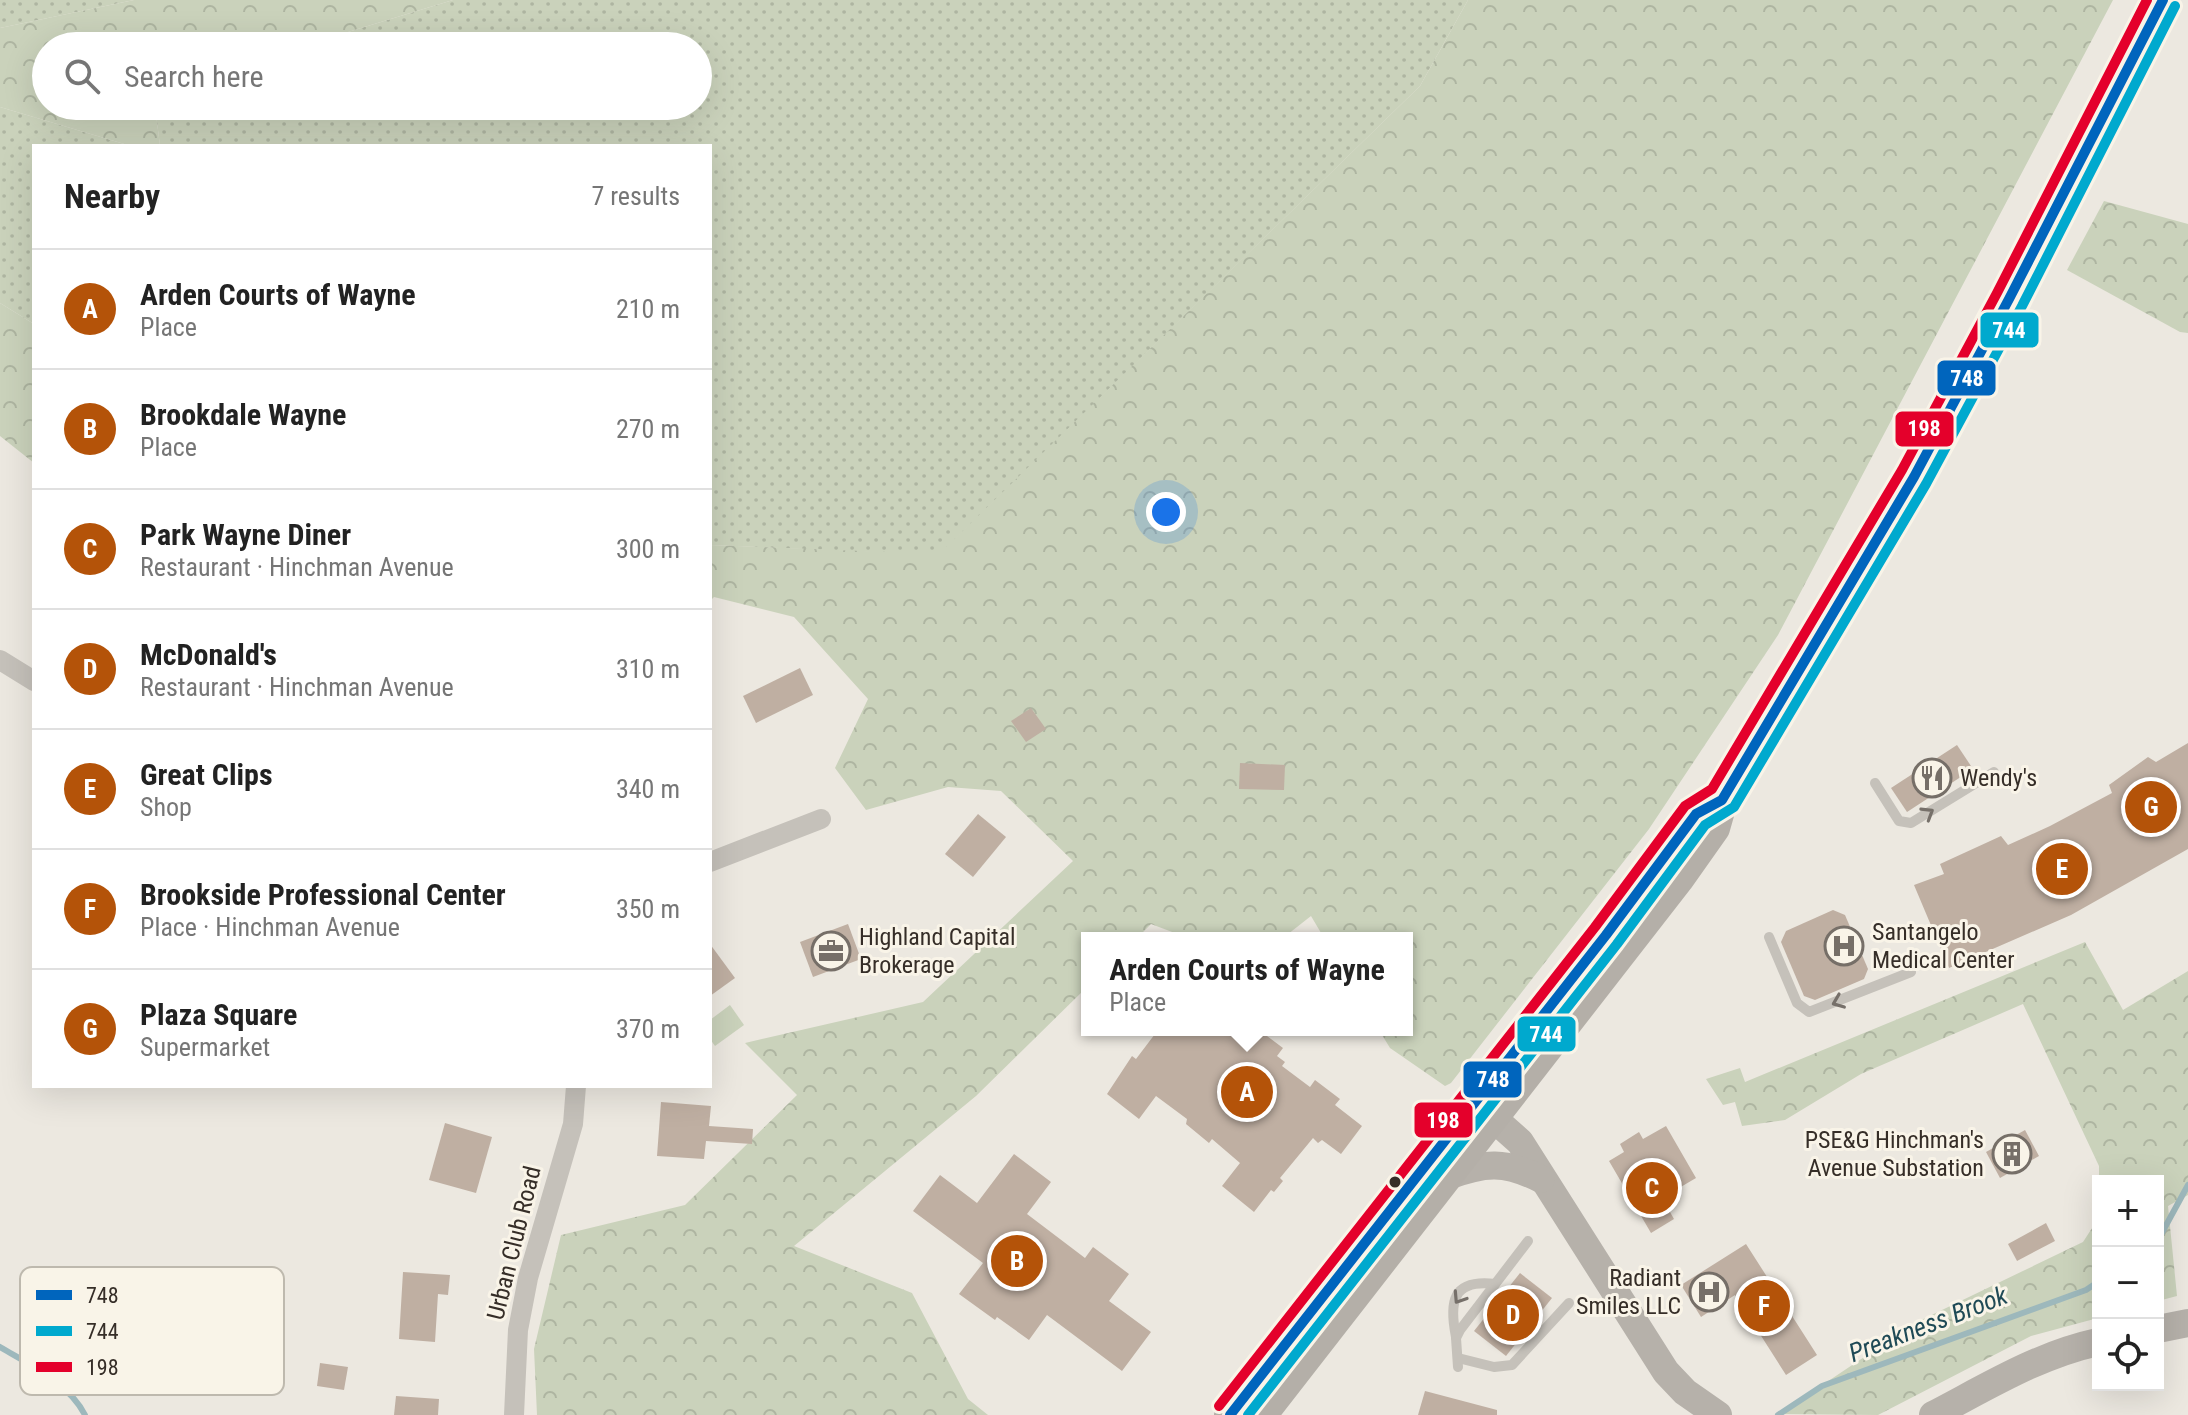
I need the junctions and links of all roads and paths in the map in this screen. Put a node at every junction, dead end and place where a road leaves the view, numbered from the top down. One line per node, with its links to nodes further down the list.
1 (2163, 0): 11 (main road)
2 (0, 660): 3 (street)
3 (32, 680)
4 (1994, 772): 5 (lane, one-way to 4)
5 (1875, 783)
6 (821, 819): 7 (street)
7 (712, 861)
8 (1769, 937): 9 (lane, one-way to 8)
9 (1911, 972)
10 (576, 1088): 22 (street, Urban Club Road)
11 (1482, 1113): 12 (main road); 13 (street); 23 (main road)
12 (1448, 1176): 13 (street); 21 (main road)
13 (1541, 1179): 26 (street)
14 (1528, 1241): 15 (lane)
15 (1495, 1284): 19 (lane); 19 (lane, one-way to 19)
16 (1569, 1303): 19 (lane)
17 (2188, 1323): 18 (street)
18 (2164, 1328)
19 (1456, 1338)
20 (2092, 1343): 27 (street)
21 (1294, 1373): 24 (main road); 25 (main road)
22 (514, 1415)
23 (1230, 1415)
24 (1261, 1415)
25 (1278, 1415)
26 (1718, 1415)
27 (1933, 1415)

